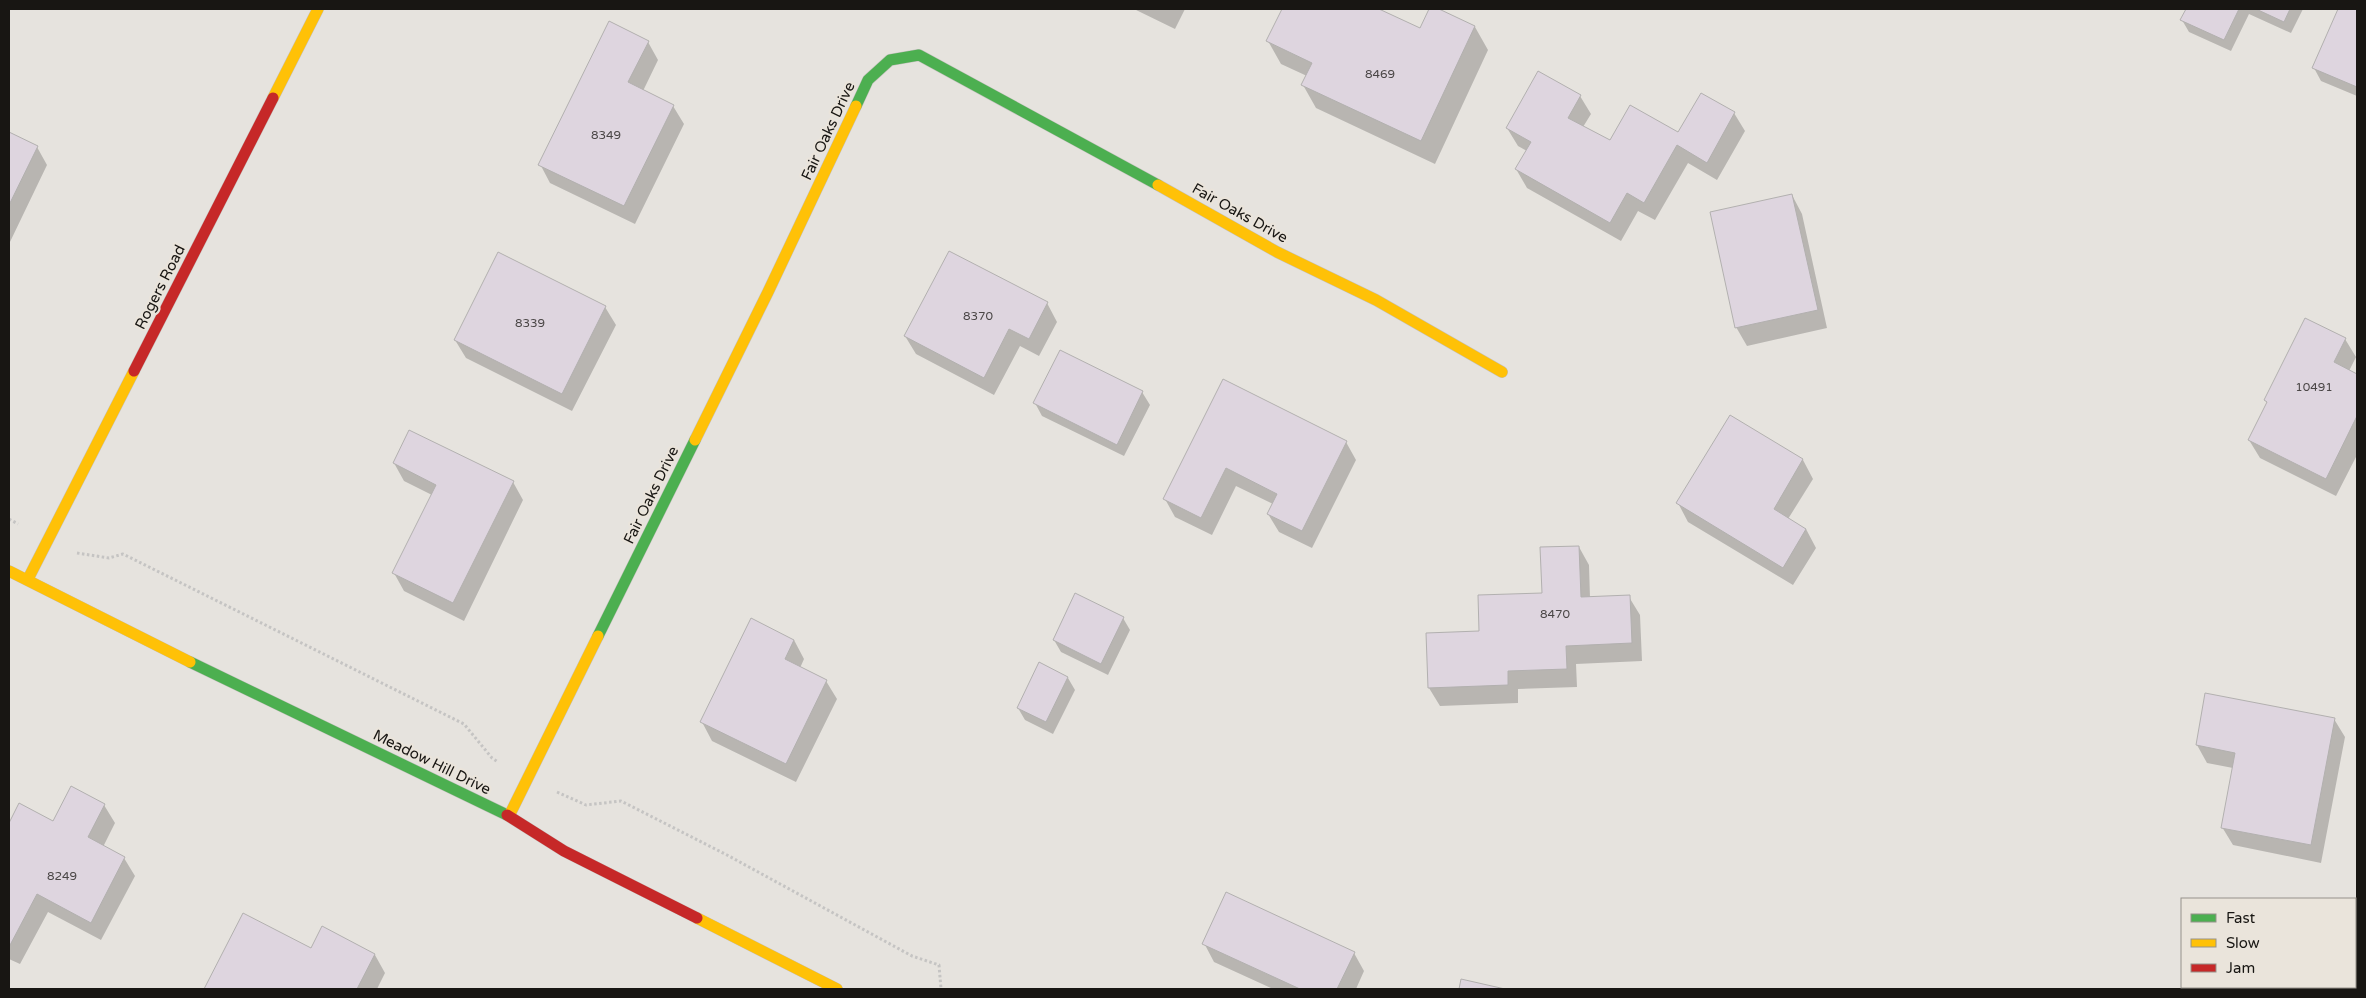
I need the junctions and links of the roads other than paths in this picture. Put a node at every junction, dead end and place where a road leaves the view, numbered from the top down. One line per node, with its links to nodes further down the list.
1 (318, 9): 4 (street, Rogers Road)
2 (1502, 372): 5 (street, Fair Oaks Drive)
3 (9, 571): 4 (street, Meadow Hill Drive)
4 (28, 580): 5 (street, Meadow Hill Drive)
5 (509, 816): 6 (street, Meadow Hill Drive)
6 (837, 989)

